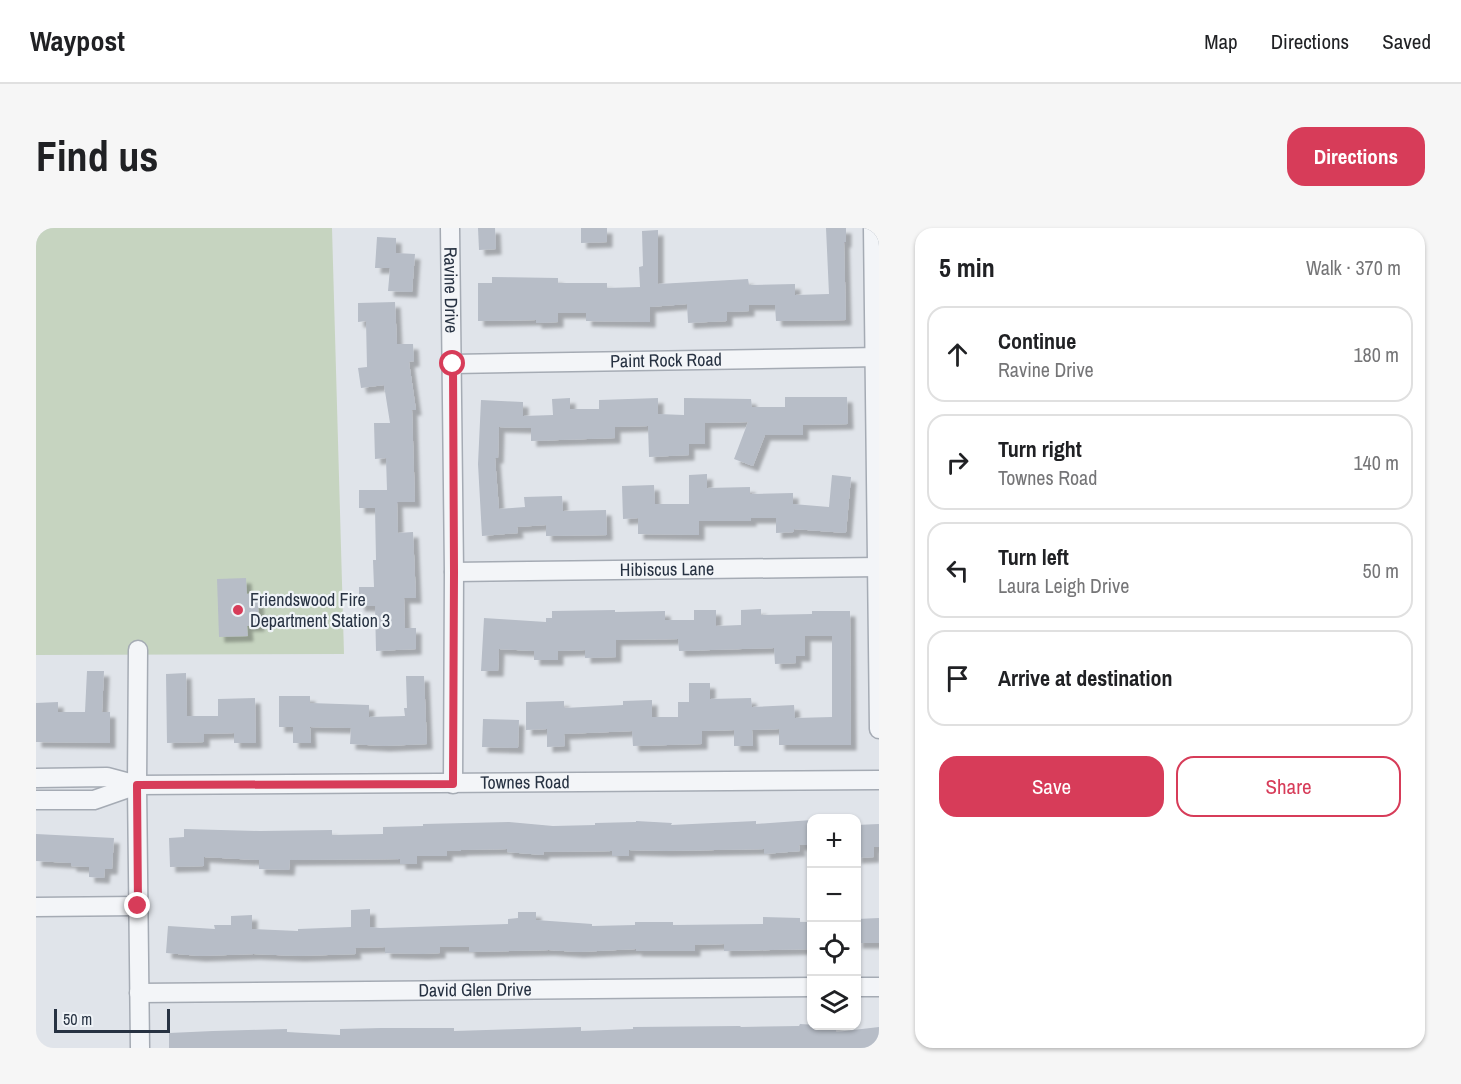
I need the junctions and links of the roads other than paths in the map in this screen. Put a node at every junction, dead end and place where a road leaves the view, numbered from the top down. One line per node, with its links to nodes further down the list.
1 (450, 228): 4 (street, Ravine Drive)
2 (873, 228): 3 (street)
3 (877, 357): 4 (street, Paint Rock Road); 5 (street)
4 (453, 364): 6 (street, Ravine Drive)
5 (878, 567): 6 (street, Hibiscus Lane); 8 (street)
6 (454, 572): 11 (street, Ravine Drive)
7 (138, 651): 12 (street)
8 (879, 729)
9 (36, 778): 12 (street, Townes Road)
10 (879, 780): 11 (street, Townes Road)
11 (453, 784): 12 (street, Townes Road)
12 (137, 785): 13 (street, Townes Road); 14 (street)
13 (36, 801)
14 (138, 906): 15 (street); 19 (street)
15 (36, 907)
16 (807, 987): 19 (street, David Glen Drive)
17 (861, 987): 18 (street)
18 (879, 987)
19 (140, 993): 20 (street)
20 (140, 1048)

